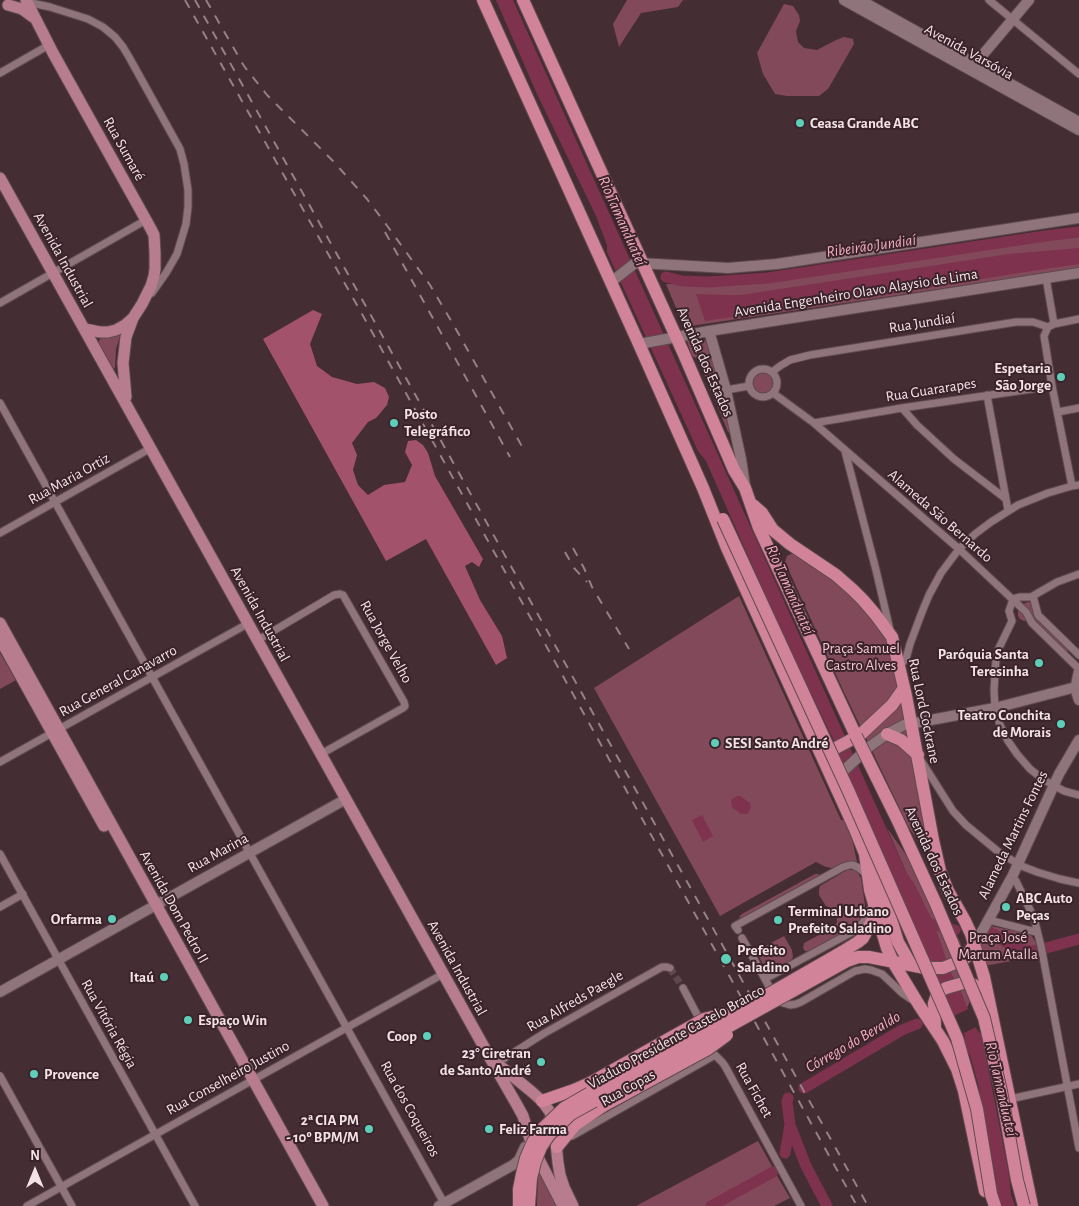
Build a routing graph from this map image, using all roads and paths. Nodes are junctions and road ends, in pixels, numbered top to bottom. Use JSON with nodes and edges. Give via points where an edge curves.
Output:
{"nodes":[{"id":1,"x":483,"y":0,"type":"edge"},
{"id":2,"x":524,"y":0,"type":"edge"},
{"id":3,"x":844,"y":0,"type":"edge"},
{"id":4,"x":860,"y":0,"type":"edge"},
{"id":5,"x":989,"y":0,"type":"edge"},
{"id":6,"x":1029,"y":0,"type":"edge"},
{"id":7,"x":15,"y":3,"type":"edge"},
{"id":8,"x":36,"y":20,"type":"junction"},
{"id":9,"x":1012,"y":20,"type":"junction"},
{"id":10,"x":49,"y":45,"type":"junction"},
{"id":11,"x":974,"y":67,"type":"junction"},
{"id":12,"x":0,"y":73,"type":"edge"},
{"id":13,"x":1079,"y":74,"type":"edge"},
{"id":14,"x":1079,"y":122,"type":"edge"},
{"id":15,"x":1079,"y":130,"type":"edge"},
{"id":16,"x":0,"y":178,"type":"edge"},
{"id":17,"x":1079,"y":218,"type":"edge"},
{"id":18,"x":146,"y":220,"type":"junction"},
{"id":19,"x":172,"y":263,"type":"junction"},
{"id":20,"x":639,"y":264,"type":"junction"},
{"id":21,"x":155,"y":269,"type":"junction"},
{"id":22,"x":54,"y":273,"type":"junction"},
{"id":23,"x":1079,"y":273,"type":"edge"},
{"id":24,"x":1046,"y":278,"type":"junction"},
{"id":25,"x":614,"y":279,"type":"junction"},
{"id":26,"x":0,"y":304,"type":"edge"},
{"id":27,"x":142,"y":304,"type":"junction"},
{"id":28,"x":133,"y":318,"type":"junction"},
{"id":29,"x":1079,"y":319,"type":"edge"},
{"id":30,"x":1051,"y":325,"type":"junction"},
{"id":31,"x":85,"y":329,"type":"junction"},
{"id":32,"x":709,"y":331,"type":"junction"},
{"id":33,"x":672,"y":338,"type":"junction"},
{"id":34,"x":643,"y":343,"type":"junction"},
{"id":35,"x":772,"y":372,"type":"junction"},
{"id":36,"x":749,"y":386,"type":"junction"},
{"id":37,"x":1052,"y":386,"type":"junction"},
{"id":38,"x":726,"y":390,"type":"junction"},
{"id":39,"x":773,"y":393,"type":"junction"},
{"id":40,"x":986,"y":395,"type":"junction"},
{"id":41,"x":0,"y":403,"type":"edge"},
{"id":42,"x":126,"y":404,"type":"junction"},
{"id":43,"x":902,"y":408,"type":"junction"},
{"id":44,"x":1079,"y":408,"type":"edge"},
{"id":45,"x":1058,"y":412,"type":"junction"},
{"id":46,"x":814,"y":423,"type":"junction"},
{"id":47,"x":151,"y":448,"type":"junction"},
{"id":48,"x":844,"y":450,"type":"junction"},
{"id":49,"x":1076,"y":485,"type":"edge"},
{"id":50,"x":703,"y":488,"type":"junction"},
{"id":51,"x":745,"y":488,"type":"junction"},
{"id":52,"x":1006,"y":499,"type":"junction"},
{"id":53,"x":55,"y":503,"type":"junction"},
{"id":54,"x":751,"y":504,"type":"junction"},
{"id":55,"x":1008,"y":510,"type":"junction"},
{"id":56,"x":0,"y":533,"type":"edge"},
{"id":57,"x":959,"y":549,"type":"junction"},
{"id":58,"x":1079,"y":574,"type":"edge"},
{"id":59,"x":1033,"y":596,"type":"junction"},
{"id":60,"x":1013,"y":600,"type":"junction"},
{"id":61,"x":0,"y":623,"type":"edge"},
{"id":62,"x":248,"y":624,"type":"junction"},
{"id":63,"x":892,"y":637,"type":"junction"},
{"id":64,"x":0,"y":639,"type":"edge"},
{"id":65,"x":258,"y":640,"type":"junction"},
{"id":66,"x":1079,"y":655,"type":"edge"},
{"id":67,"x":898,"y":664,"type":"junction"},
{"id":68,"x":1079,"y":670,"type":"edge"},
{"id":69,"x":152,"y":677,"type":"junction"},
{"id":70,"x":1076,"y":687,"type":"junction"},
{"id":71,"x":904,"y":688,"type":"junction"},
{"id":72,"x":1079,"y":700,"type":"edge"},
{"id":73,"x":995,"y":708,"type":"junction"},
{"id":74,"x":911,"y":723,"type":"junction"},
{"id":75,"x":56,"y":731,"type":"junction"},
{"id":76,"x":887,"y":734,"type":"junction"},
{"id":77,"x":1079,"y":740,"type":"edge"},
{"id":78,"x":826,"y":751,"type":"junction"},
{"id":79,"x":321,"y":754,"type":"junction"},
{"id":80,"x":918,"y":755,"type":"junction"},
{"id":81,"x":0,"y":762,"type":"edge"},
{"id":82,"x":833,"y":780,"type":"junction"},
{"id":83,"x":1054,"y":786,"type":"junction"},
{"id":84,"x":1079,"y":796,"type":"edge"},
{"id":85,"x":346,"y":799,"type":"junction"},
{"id":86,"x":250,"y":852,"type":"junction"},
{"id":87,"x":0,"y":854,"type":"edge"},
{"id":88,"x":865,"y":854,"type":"junction"},
{"id":89,"x":1018,"y":864,"type":"junction"},
{"id":90,"x":868,"y":876,"type":"junction"},
{"id":91,"x":1012,"y":876,"type":"junction"},
{"id":92,"x":1079,"y":883,"type":"edge"},
{"id":93,"x":948,"y":891,"type":"joint"},
{"id":94,"x":23,"y":894,"type":"junction"},
{"id":95,"x":152,"y":906,"type":"junction"},
{"id":96,"x":0,"y":907,"type":"edge"},
{"id":97,"x":875,"y":909,"type":"junction"},
{"id":98,"x":989,"y":920,"type":"junction"},
{"id":99,"x":965,"y":921,"type":"junction"},
{"id":100,"x":738,"y":930,"type":"dead end"},
{"id":101,"x":1036,"y":932,"type":"junction"},
{"id":102,"x":742,"y":938,"type":"dead end"},
{"id":103,"x":974,"y":944,"type":"junction"},
{"id":104,"x":845,"y":956,"type":"junction"},
{"id":105,"x":58,"y":959,"type":"junction"},
{"id":106,"x":963,"y":959,"type":"junction"},
{"id":107,"x":893,"y":962,"type":"junction"},
{"id":108,"x":911,"y":965,"type":"junction"},
{"id":109,"x":670,"y":968,"type":"dead end"},
{"id":110,"x":443,"y":974,"type":"junction"},
{"id":111,"x":765,"y":979,"type":"junction"},
{"id":112,"x":683,"y":988,"type":"tunnel mouth"},
{"id":113,"x":0,"y":992,"type":"edge"},
{"id":114,"x":989,"y":1001,"type":"junction"},
{"id":115,"x":919,"y":1005,"type":"junction"},
{"id":116,"x":744,"y":1014,"type":"junction"},
{"id":117,"x":347,"y":1027,"type":"junction"},
{"id":118,"x":935,"y":1029,"type":"junction"},
{"id":119,"x":715,"y":1055,"type":"junction"},
{"id":120,"x":494,"y":1065,"type":"junction"},
{"id":121,"x":0,"y":1076,"type":"edge"},
{"id":122,"x":250,"y":1082,"type":"junction"},
{"id":123,"x":1079,"y":1084,"type":"edge"},
{"id":124,"x":1067,"y":1087,"type":"junction"},
{"id":125,"x":1010,"y":1099,"type":"junction"},
{"id":126,"x":542,"y":1101,"type":"junction"},
{"id":127,"x":523,"y":1116,"type":"junction"},
{"id":128,"x":528,"y":1134,"type":"junction"},
{"id":129,"x":155,"y":1135,"type":"junction"},
{"id":130,"x":557,"y":1147,"type":"junction"},
{"id":131,"x":1079,"y":1148,"type":"edge"},
{"id":132,"x":536,"y":1153,"type":"junction"},
{"id":133,"x":62,"y":1187,"type":"junction"},
{"id":134,"x":443,"y":1205,"type":"edge"},
{"id":135,"x":27,"y":1206,"type":"edge"},
{"id":136,"x":72,"y":1206,"type":"edge"},
{"id":137,"x":195,"y":1206,"type":"edge"},
{"id":138,"x":314,"y":1206,"type":"edge"},
{"id":139,"x":323,"y":1206,"type":"edge"},
{"id":140,"x":519,"y":1206,"type":"edge"},
{"id":141,"x":529,"y":1206,"type":"edge"},
{"id":142,"x":563,"y":1206,"type":"edge"},
{"id":143,"x":573,"y":1206,"type":"edge"},
{"id":144,"x":801,"y":1206,"type":"edge"},
{"id":145,"x":989,"y":1206,"type":"edge"},
{"id":146,"x":995,"y":1206,"type":"edge"},
{"id":147,"x":1024,"y":1206,"type":"edge"},
{"id":148,"x":1032,"y":1206,"type":"edge"}],
"edges":[{"from":1,"to":25,"type":"highway"},
{"from":2,"to":20,"type":"highway","name":"Avenida dos Estados"},
{"from":3,"to":11,"type":"main road","name":"Avenida Varsóvia"},
{"from":4,"to":11,"type":"main road","name":"Avenida Varsóvia"},
{"from":5,"to":9,"type":"street"},
{"from":6,"to":9,"type":"main road"},
{"from":7,"to":8,"type":"main road","name":"Rua Sumaré"},
{"from":7,"to":8,"type":"main road"},
{"from":7,"to":19,"type":"street","via":[[50,6],[88,19],[103,27],[123,47],[180,149],[184,164],[188,190],[186,224]]},
{"from":8,"to":10,"type":"main road","name":"Rua Sumaré"},
{"from":9,"to":11,"type":"main road"},
{"from":9,"to":13,"type":"street"},
{"from":10,"to":12,"type":"street"},
{"from":10,"to":18,"type":"main road","name":"Rua Sumaré"},
{"from":11,"to":14,"type":"main road","name":"Avenida Varsóvia"},
{"from":11,"to":15,"type":"main road","name":"Avenida Varsóvia"},
{"from":16,"to":22,"type":"main road","name":"Avenida Industrial"},
{"from":17,"to":20,"type":"main road","via":[[768,264],[728,268]]},
{"from":18,"to":21,"type":"main road","name":"Rua Sumaré","via":[[153,232]]},
{"from":18,"to":22,"type":"street"},
{"from":19,"to":21,"type":"street","via":[[163,269]]},
{"from":19,"to":27,"type":"street"},
{"from":20,"to":25,"type":"main road"},
{"from":20,"to":33,"type":"highway","name":"Avenida dos Estados"},
{"from":21,"to":27,"type":"main road","name":"Rua Sumaré"},
{"from":22,"to":26,"type":"street"},
{"from":22,"to":31,"type":"main road","name":"Avenida Industrial"},
{"from":23,"to":24,"type":"main road","name":"Avenida Engenheiro Olavo Alaysio de Lima"},
{"from":24,"to":30,"type":"street"},
{"from":24,"to":32,"type":"main road","name":"Avenida Engenheiro Olavo Alaysio de Lima"},
{"from":25,"to":34,"type":"highway"},
{"from":27,"to":28,"type":"main road","name":"Rua Sumaré"},
{"from":28,"to":31,"type":"main road","name":"Rua Sumaré","via":[[108,332]]},
{"from":28,"to":42,"type":"main road","name":"Rua Sumaré","via":[[123,352]]},
{"from":29,"to":30,"type":"street","name":"Rua Jundiaí"},
{"from":30,"to":35,"type":"street","name":"Rua Jundiaí","via":[[1016,322],[810,355],[790,360]]},
{"from":30,"to":37,"type":"street","via":[[1044,336]]},
{"from":31,"to":42,"type":"main road","name":"Avenida Industrial"},
{"from":32,"to":33,"type":"main road","name":"Avenida Engenheiro Olavo Alaysio de Lima"},
{"from":32,"to":38,"type":"main road"},
{"from":33,"to":34,"type":"main road","name":"Avenida Engenheiro Olavo Alaysio de Lima"},
{"from":33,"to":51,"type":"highway","name":"Avenida dos Estados"},
{"from":34,"to":50,"type":"highway"},
{"from":35,"to":36,"type":"street","via":[[761,369],[754,372]]},
{"from":35,"to":39,"type":"street","via":[[777,380]]},
{"from":36,"to":38,"type":"street"},
{"from":36,"to":39,"type":"street","via":[[757,396],[766,397]]},
{"from":37,"to":40,"type":"street","name":"Rua Guararapes"},
{"from":37,"to":45,"type":"street"},
{"from":38,"to":51,"type":"main road"},
{"from":39,"to":46,"type":"street","name":"Alameda São Bernardo"},
{"from":40,"to":43,"type":"street","name":"Rua Guararapes"},
{"from":40,"to":52,"type":"street"},
{"from":41,"to":53,"type":"street","name":"Rua dos Coqueiros"},
{"from":42,"to":47,"type":"main road","name":"Avenida Industrial"},
{"from":43,"to":46,"type":"street","name":"Rua Guararapes"},
{"from":43,"to":52,"type":"street","via":[[954,459]]},
{"from":44,"to":45,"type":"street"},
{"from":45,"to":49,"type":"street"},
{"from":46,"to":48,"type":"street","name":"Alameda São Bernardo"},
{"from":47,"to":53,"type":"street","name":"Rua Maria Ortiz"},
{"from":47,"to":62,"type":"main road","name":"Avenida Industrial"},
{"from":48,"to":57,"type":"street","name":"Alameda São Bernardo"},
{"from":48,"to":63,"type":"street","name":"Rua Lord Cockrane"},
{"from":49,"to":55,"type":"street"},
{"from":50,"to":78,"type":"highway","via":[[727,548]]},
{"from":50,"to":146,"type":"highway","bridge":true,"via":[[723,519],[849,792],[957,1038],[977,1109]]},
{"from":51,"to":54,"type":"highway","name":"Avenida dos Estados"},
{"from":52,"to":55,"type":"street"},
{"from":53,"to":56,"type":"street","name":"Rua Maria Ortiz"},
{"from":53,"to":69,"type":"street","name":"Rua dos Coqueiros"},
{"from":54,"to":63,"type":"highway","via":[[790,544],[858,594]]},
{"from":54,"to":147,"type":"highway","name":"Avenida dos Estados","bridge":true,"via":[[759,528],[936,904],[984,1018]]},
{"from":55,"to":57,"type":"street"},
{"from":57,"to":60,"type":"street","name":"Alameda São Bernardo"},
{"from":57,"to":67,"type":"street","via":[[929,595],[906,659]]},
{"from":58,"to":59,"type":"street"},
{"from":59,"to":60,"type":"street","via":[[1020,596]]},
{"from":59,"to":66,"type":"street","via":[[1038,615]]},
{"from":60,"to":68,"type":"street","name":"Alameda São Bernardo"},
{"from":60,"to":73,"type":"street","via":[[1010,608],[1012,620],[996,659]]},
{"from":61,"to":75,"type":"main road","name":"Avenida Dom Pedro II"},
{"from":62,"to":65,"type":"main road","name":"Avenida Industrial"},
{"from":62,"to":69,"type":"street","name":"Rua General Canavarro"},
{"from":63,"to":67,"type":"highway","name":"Rua Lord Cockrane"},
{"from":64,"to":75,"type":"main road","name":"Avenida Dom Pedro II"},
{"from":65,"to":79,"type":"main road","name":"Avenida Industrial"},
{"from":65,"to":79,"type":"street","name":"Rua Jorge Velho","via":[[340,594],[345,597],[404,702],[403,708]]},
{"from":67,"to":71,"type":"highway","name":"Rua Lord Cockrane"},
{"from":68,"to":70,"type":"main road"},
{"from":69,"to":75,"type":"street","name":"Rua General Canavarro"},
{"from":69,"to":86,"type":"street","name":"Rua dos Coqueiros"},
{"from":70,"to":72,"type":"main road"},
{"from":70,"to":73,"type":"main road"},
{"from":71,"to":74,"type":"highway","name":"Rua Lord Cockrane"},
{"from":71,"to":78,"type":"highway","via":[[892,705],[860,734]]},
{"from":73,"to":74,"type":"main road"},
{"from":73,"to":83,"type":"street","via":[[1004,734],[1016,754],[1035,774]]},
{"from":74,"to":76,"type":"main road"},
{"from":74,"to":80,"type":"highway","name":"Rua Lord Cockrane"},
{"from":75,"to":81,"type":"street","name":"Rua General Canavarro"},
{"from":75,"to":95,"type":"main road","name":"Avenida Dom Pedro II"},
{"from":76,"to":80,"type":"highway"},
{"from":76,"to":82,"type":"main road"},
{"from":77,"to":83,"type":"main road","name":"Alameda Martins Fontes"},
{"from":78,"to":82,"type":"highway"},
{"from":79,"to":85,"type":"main road","name":"Avenida Industrial"},
{"from":80,"to":89,"type":"street","via":[[959,818],[1001,854]]},
{"from":80,"to":93,"type":"highway","name":"Rua Lord Cockrane","via":[[931,831]]},
{"from":82,"to":88,"type":"highway"},
{"from":83,"to":84,"type":"street"},
{"from":83,"to":89,"type":"main road","name":"Alameda Martins Fontes"},
{"from":85,"to":86,"type":"main road","name":"Rua Marina"},
{"from":85,"to":110,"type":"main road","name":"Avenida Industrial"},
{"from":86,"to":95,"type":"main road","name":"Rua Marina"},
{"from":86,"to":117,"type":"street","name":"Rua dos Coqueiros"},
{"from":87,"to":94,"type":"street","name":"Rua Vitória Régia"},
{"from":88,"to":90,"type":"highway"},
{"from":88,"to":108,"type":"highway","via":[[898,942]]},
{"from":89,"to":91,"type":"main road","name":"Alameda Martins Fontes"},
{"from":89,"to":92,"type":"street","via":[[1048,876]]},
{"from":90,"to":97,"type":"highway"},
{"from":90,"to":100,"type":"street","via":[[856,866],[842,867],[735,926]]},
{"from":91,"to":98,"type":"main road","name":"Alameda Martins Fontes"},
{"from":91,"to":101,"type":"street","via":[[1034,918]]},
{"from":93,"to":99,"type":"highway","name":"Avenida dos Estados"},
{"from":94,"to":96,"type":"street"},
{"from":94,"to":105,"type":"street","name":"Rua Vitória Régia"},
{"from":95,"to":105,"type":"main road","name":"Rua Marina"},
{"from":95,"to":122,"type":"main road","name":"Avenida Dom Pedro II"},
{"from":97,"to":104,"type":"highway","via":[[863,938]]},
{"from":97,"to":107,"type":"highway"},
{"from":97,"to":111,"type":"street","via":[[856,930]]},
{"from":98,"to":101,"type":"street"},
{"from":98,"to":103,"type":"main road","name":"Alameda Martins Fontes"},
{"from":99,"to":103,"type":"highway","name":"Avenida dos Estados"},
{"from":99,"to":106,"type":"highway","via":[[967,933]]},
{"from":101,"to":124,"type":"street"},
{"from":102,"to":111,"type":"street"},
{"from":103,"to":106,"type":"highway"},
{"from":103,"to":114,"type":"highway","name":"Avenida dos Estados"},
{"from":104,"to":107,"type":"highway","name":"Viaduto Presidente Castelo Branco"},
{"from":104,"to":116,"type":"highway","name":"Viaduto Presidente Castelo Branco","bridge":true},
{"from":105,"to":113,"type":"main road","name":"Rua Marina"},
{"from":105,"to":129,"type":"street","name":"Rua Vitória Régia"},
{"from":106,"to":108,"type":"highway","name":"Viaduto Presidente Castelo Branco","via":[[943,968]]},
{"from":107,"to":108,"type":"highway","name":"Viaduto Presidente Castelo Branco"},
{"from":107,"to":115,"type":"highway"},
{"from":109,"to":120,"type":"street","name":"Rua Alfreds Paegle","via":[[662,967]]},
{"from":110,"to":117,"type":"street","name":"Rua Conselheiro Justino"},
{"from":110,"to":120,"type":"main road","name":"Avenida Industrial"},
{"from":111,"to":115,"type":"street","via":[[776,999],[790,1005],[855,971],[871,970],[882,974]]},
{"from":112,"to":119,"type":"street","name":"Rua Fichet","via":[[715,1046]]},
{"from":114,"to":118,"type":"highway","via":[[968,983],[941,990],[934,1003]]},
{"from":114,"to":125,"type":"highway","name":"Avenida dos Estados"},
{"from":115,"to":118,"type":"highway"},
{"from":116,"to":126,"type":"highway","bridge":true,"via":[[704,1019],[590,1083]]},
{"from":116,"to":130,"type":"highway","bridge":true,"via":[[724,1038],[708,1049],[585,1117]]},
{"from":116,"to":140,"type":"highway","name":"Viaduto Presidente Castelo Branco","bridge":true,"via":[[564,1108],[533,1142],[526,1158]]},
{"from":116,"to":141,"type":"highway","name":"Viaduto Presidente Castelo Branco","bridge":true,"via":[[571,1114],[541,1147],[531,1178]]},
{"from":117,"to":122,"type":"street","name":"Rua Conselheiro Justino"},
{"from":117,"to":134,"type":"street","name":"Rua dos Coqueiros"},
{"from":118,"to":145,"type":"highway","via":[[961,1080]]},
{"from":119,"to":130,"type":"street","name":"Rua Copas","via":[[577,1132]]},
{"from":119,"to":144,"type":"street","name":"Rua Fichet","via":[[725,1066]]},
{"from":120,"to":126,"type":"main road","name":"Avenida Industrial","via":[[504,1069]]},
{"from":120,"to":127,"type":"main road","name":"Avenida Industrial"},
{"from":121,"to":133,"type":"street"},
{"from":122,"to":129,"type":"street","name":"Rua Conselheiro Justino"},
{"from":122,"to":138,"type":"main road","name":"Avenida Dom Pedro II"},
{"from":122,"to":139,"type":"main road","name":"Avenida Dom Pedro II"},
{"from":123,"to":124,"type":"street"},
{"from":124,"to":125,"type":"street"},
{"from":124,"to":131,"type":"street"},
{"from":125,"to":148,"type":"highway","name":"Avenida dos Estados"},
{"from":126,"to":127,"type":"main road","via":[[531,1103]]},
{"from":126,"to":130,"type":"main road","name":"Avenida Industrial","via":[[553,1117]]},
{"from":127,"to":128,"type":"main road","name":"Avenida Industrial"},
{"from":128,"to":132,"type":"main road","name":"Avenida Industrial"},
{"from":128,"to":134,"type":"main road","via":[[526,1146],[516,1162]]},
{"from":129,"to":133,"type":"street","name":"Rua Conselheiro Justino"},
{"from":129,"to":137,"type":"street","name":"Rua Vitória Régia"},
{"from":130,"to":132,"type":"main road","via":[[546,1154]]},
{"from":130,"to":143,"type":"main road","name":"Avenida Industrial","via":[[560,1175]]},
{"from":132,"to":142,"type":"main road","name":"Avenida Industrial"},
{"from":133,"to":135,"type":"street","name":"Rua Conselheiro Justino"},
{"from":133,"to":136,"type":"street"}]}
